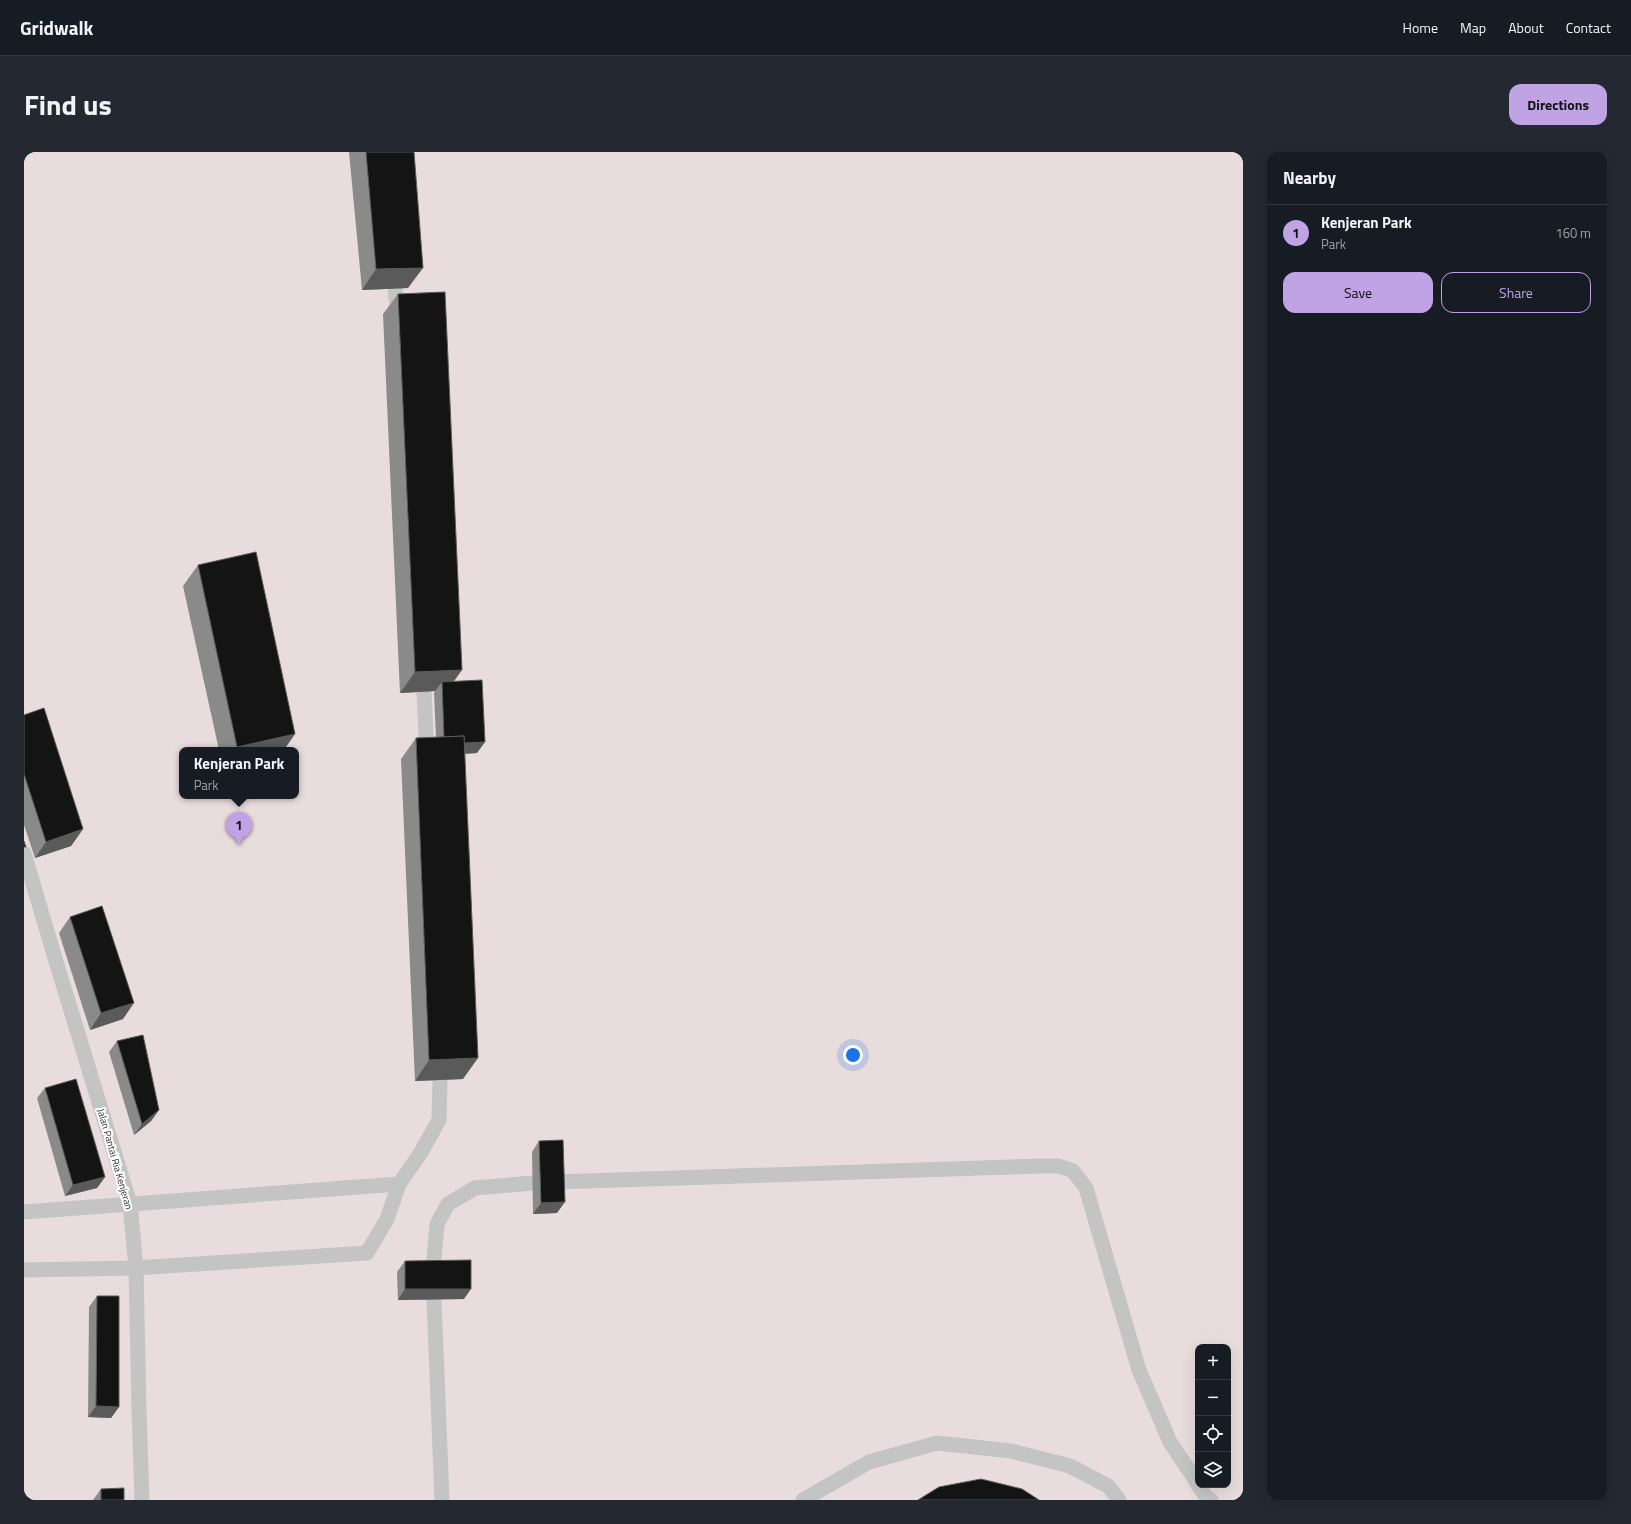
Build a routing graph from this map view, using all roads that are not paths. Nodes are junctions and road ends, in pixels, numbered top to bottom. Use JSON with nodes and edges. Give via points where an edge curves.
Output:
{"nodes":[{"id":1,"x":395,"y":289,"type":"edge"},
{"id":2,"x":398,"y":314,"type":"edge"},
{"id":3,"x":424,"y":692,"type":"edge"},
{"id":4,"x":427,"y":757,"type":"edge"},
{"id":5,"x":24,"y":852,"type":"edge"},
{"id":6,"x":440,"y":1080,"type":"edge"},
{"id":7,"x":532,"y":1182,"type":"dead end"},
{"id":8,"x":556,"y":1182,"type":"edge"},
{"id":9,"x":399,"y":1184,"type":"junction"},
{"id":10,"x":130,"y":1204,"type":"junction"},
{"id":11,"x":24,"y":1212,"type":"edge"},
{"id":12,"x":136,"y":1268,"type":"junction"},
{"id":13,"x":24,"y":1270,"type":"edge"},
{"id":14,"x":433,"y":1271,"type":"edge"},
{"id":15,"x":434,"y":1299,"type":"edge"},
{"id":16,"x":1195,"y":1480,"type":"edge"},
{"id":17,"x":1200,"y":1488,"type":"edge"},
{"id":18,"x":142,"y":1500,"type":"edge"},
{"id":19,"x":442,"y":1500,"type":"edge"},
{"id":20,"x":803,"y":1500,"type":"edge"},
{"id":21,"x":1119,"y":1500,"type":"edge"},
{"id":22,"x":1211,"y":1500,"type":"edge"}],
"edges":[{"from":1,"to":2,"type":"lane"},
{"from":3,"to":4,"type":"lane"},
{"from":5,"to":10,"type":"lane","name":"Jalan Pantai Ria Kenjeran"},
{"from":6,"to":9,"type":"lane","via":[[439,1120]]},
{"from":7,"to":14,"type":"lane","via":[[475,1188],[448,1204],[437,1224]]},
{"from":8,"to":16,"type":"lane","via":[[1040,1166],[1059,1166],[1073,1171],[1086,1188],[1140,1370],[1170,1442]]},
{"from":9,"to":10,"type":"lane"},
{"from":9,"to":12,"type":"lane","via":[[387,1219],[366,1253]]},
{"from":10,"to":11,"type":"lane"},
{"from":10,"to":12,"type":"lane","name":"Jalan Pantai Ria Kenjeran"},
{"from":12,"to":13,"type":"lane"},
{"from":12,"to":18,"type":"lane","name":"Jalan Pantai Ria Kenjeran"},
{"from":15,"to":19,"type":"lane"},
{"from":17,"to":22,"type":"lane"},
{"from":20,"to":21,"type":"lane","via":[[869,1462],[937,1443],[1011,1451],[1070,1466],[1108,1486]]}]}
